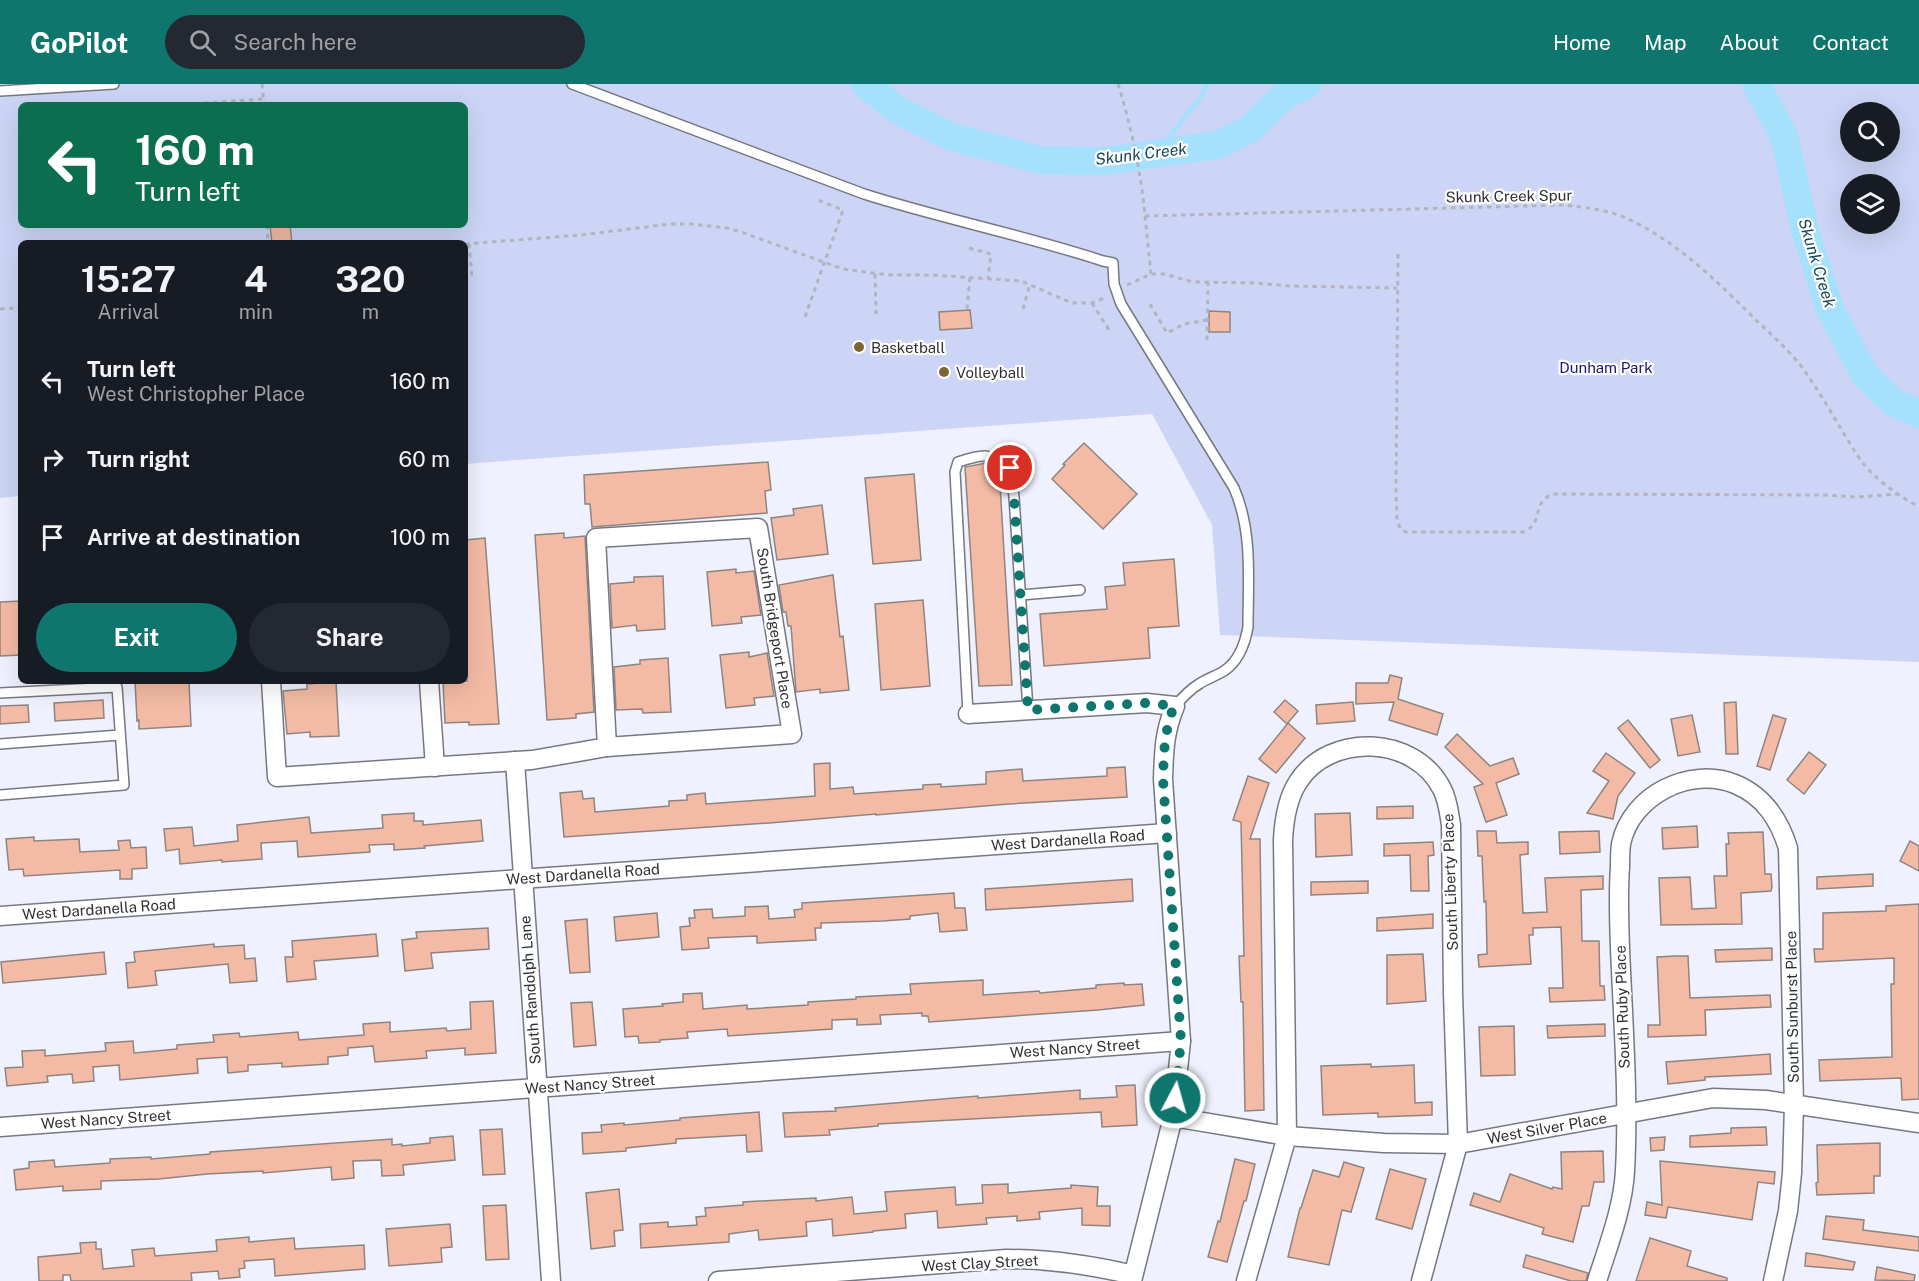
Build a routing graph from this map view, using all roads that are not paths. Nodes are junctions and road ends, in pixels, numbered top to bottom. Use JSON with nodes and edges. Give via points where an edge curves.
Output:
{"nodes":[{"id":1,"x":114,"y":84,"type":"edge"},
{"id":2,"x":572,"y":84,"type":"edge"},
{"id":3,"x":0,"y":91,"type":"edge"},
{"id":4,"x":1080,"y":590,"type":"dead end"},
{"id":5,"x":1021,"y":595,"type":"junction"},
{"id":6,"x":271,"y":684,"type":"edge"},
{"id":7,"x":429,"y":684,"type":"edge"},
{"id":8,"x":0,"y":693,"type":"edge"},
{"id":9,"x":1174,"y":706,"type":"junction"},
{"id":10,"x":1028,"y":710,"type":"junction"},
{"id":11,"x":968,"y":714,"type":"joint"},
{"id":12,"x":120,"y":735,"type":"junction"},
{"id":13,"x":0,"y":744,"type":"edge"},
{"id":14,"x":608,"y":747,"type":"junction"},
{"id":15,"x":515,"y":761,"type":"junction"},
{"id":16,"x":435,"y":767,"type":"junction"},
{"id":17,"x":1705,"y":778,"type":"joint"},
{"id":18,"x":0,"y":795,"type":"edge"},
{"id":19,"x":1167,"y":833,"type":"junction"},
{"id":20,"x":522,"y":879,"type":"junction"},
{"id":21,"x":0,"y":916,"type":"edge"},
{"id":22,"x":1181,"y":1041,"type":"junction"},
{"id":23,"x":537,"y":1088,"type":"junction"},
{"id":24,"x":1794,"y":1105,"type":"junction"},
{"id":25,"x":1625,"y":1114,"type":"junction"},
{"id":26,"x":1173,"y":1117,"type":"junction"},
{"id":27,"x":1919,"y":1123,"type":"edge"},
{"id":28,"x":0,"y":1127,"type":"edge"},
{"id":29,"x":1287,"y":1136,"type":"junction"},
{"id":30,"x":1458,"y":1144,"type":"junction"},
{"id":31,"x":1133,"y":1278,"type":"edge"},
{"id":32,"x":551,"y":1281,"type":"edge"},
{"id":33,"x":718,"y":1281,"type":"edge"},
{"id":34,"x":1246,"y":1281,"type":"edge"},
{"id":35,"x":1421,"y":1281,"type":"edge"},
{"id":36,"x":1597,"y":1281,"type":"edge"},
{"id":37,"x":1773,"y":1281,"type":"edge"}],
"edges":[{"from":1,"to":3,"type":"lane"},
{"from":2,"to":9,"type":"lane","via":[[906,208],[1113,263],[1114,284],[1121,304],[1234,488],[1247,532],[1245,642],[1235,661],[1199,683]]},
{"from":4,"to":5,"type":"lane"},
{"from":5,"to":10,"type":"lane"},
{"from":5,"to":11,"type":"lane","via":[[1010,468],[996,457],[958,462],[955,472]]},
{"from":6,"to":16,"type":"street","name":"South Bridgeport Place","via":[[277,777]]},
{"from":7,"to":16,"type":"street"},
{"from":8,"to":12,"type":"lane","via":[[117,687]]},
{"from":9,"to":10,"type":"street","via":[[1147,703]]},
{"from":9,"to":19,"type":"street","via":[[1164,745]]},
{"from":10,"to":11,"type":"street"},
{"from":12,"to":13,"type":"lane"},
{"from":12,"to":18,"type":"lane","via":[[124,785]]},
{"from":14,"to":14,"type":"street","name":"South Bridgeport Place","via":[[792,734],[758,528],[596,538]]},
{"from":14,"to":15,"type":"street","name":"South Bridgeport Place"},
{"from":15,"to":16,"type":"street","name":"South Bridgeport Place"},
{"from":15,"to":20,"type":"street"},
{"from":17,"to":24,"type":"street","name":"South Sunburst Place","via":[[1728,781],[1752,792],[1774,814],[1788,848]]},
{"from":17,"to":25,"type":"street","name":"South Ruby Place","via":[[1681,781],[1653,795],[1632,819],[1621,845],[1618,894]]},
{"from":19,"to":20,"type":"street","name":"West Dardanella Road"},
{"from":19,"to":22,"type":"street"},
{"from":20,"to":21,"type":"street","name":"West Dardanella Road"},
{"from":20,"to":23,"type":"street","name":"South Randolph Lane"},
{"from":22,"to":23,"type":"street","name":"West Nancy Street"},
{"from":22,"to":26,"type":"street"},
{"from":23,"to":28,"type":"street","name":"West Nancy Street"},
{"from":23,"to":32,"type":"street","name":"South Randolph Lane"},
{"from":24,"to":25,"type":"street","name":"West Silver Place","via":[[1713,1098]]},
{"from":24,"to":27,"type":"street","name":"West Silver Place"},
{"from":24,"to":37,"type":"street","name":"South Sunburst Place","via":[[1788,1211]]},
{"from":25,"to":30,"type":"street","name":"West Silver Place"},
{"from":25,"to":36,"type":"street","name":"South Ruby Place","via":[[1625,1173]]},
{"from":26,"to":29,"type":"street","name":"West Silver Place"},
{"from":26,"to":31,"type":"street"},
{"from":29,"to":30,"type":"street","name":"West Silver Place"},
{"from":29,"to":30,"type":"street","name":"South Liberty Place","via":[[1282,840],[1287,804],[1299,779],[1318,762],[1342,751],[1370,746],[1389,748],[1420,764],[1442,789],[1449,810]]},
{"from":29,"to":34,"type":"street","name":"South Liberty Place"},
{"from":30,"to":35,"type":"street","name":"South Liberty Place"},
{"from":31,"to":33,"type":"street","name":"West Clay Street","via":[[1068,1262],[1006,1258]]}]}
